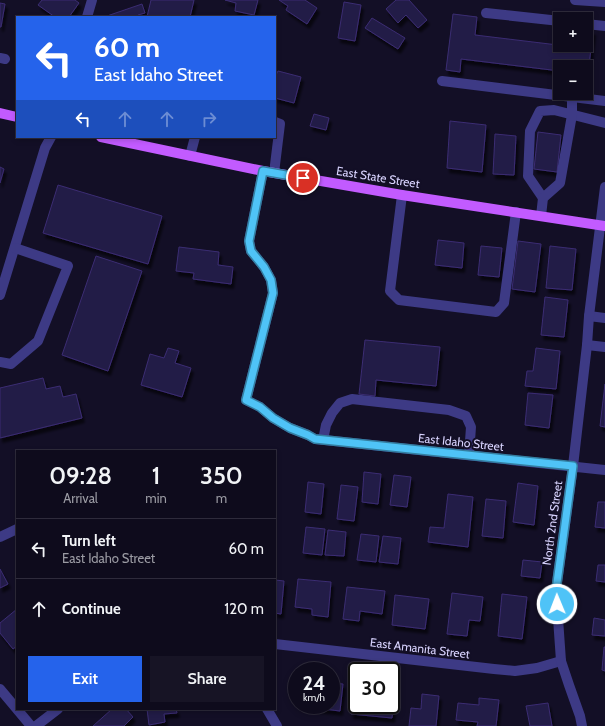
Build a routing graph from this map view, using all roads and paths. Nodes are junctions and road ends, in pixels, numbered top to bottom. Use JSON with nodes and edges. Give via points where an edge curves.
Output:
{"nodes":[{"id":1,"x":92,"y":0,"type":"edge"},
{"id":2,"x":575,"y":0,"type":"edge"},
{"id":3,"x":605,"y":2,"type":"edge"},
{"id":4,"x":486,"y":13,"type":"dead end"},
{"id":5,"x":87,"y":16,"type":"edge"},
{"id":6,"x":553,"y":20,"type":"edge"},
{"id":7,"x":593,"y":25,"type":"edge"},
{"id":8,"x":605,"y":26,"type":"edge"},
{"id":9,"x":442,"y":81,"type":"dead end"},
{"id":10,"x":553,"y":95,"type":"edge"},
{"id":11,"x":572,"y":100,"type":"edge"},
{"id":12,"x":593,"y":100,"type":"edge"},
{"id":13,"x":605,"y":101,"type":"edge"},
{"id":14,"x":0,"y":113,"type":"edge"},
{"id":15,"x":572,"y":115,"type":"junction"},
{"id":16,"x":16,"y":118,"type":"edge"},
{"id":17,"x":276,"y":122,"type":"edge"},
{"id":18,"x":605,"y":123,"type":"edge"},
{"id":19,"x":50,"y":138,"type":"edge"},
{"id":20,"x":111,"y":138,"type":"edge"},
{"id":21,"x":195,"y":138,"type":"edge"},
{"id":22,"x":142,"y":141,"type":"edge"},
{"id":23,"x":190,"y":156,"type":"junction"},
{"id":24,"x":263,"y":171,"type":"junction"},
{"id":25,"x":274,"y":173,"type":"junction"},
{"id":26,"x":605,"y":187,"type":"edge"},
{"id":27,"x":402,"y":195,"type":"junction"},
{"id":28,"x":544,"y":198,"type":"junction"},
{"id":29,"x":516,"y":212,"type":"junction"},
{"id":30,"x":541,"y":216,"type":"junction"},
{"id":31,"x":603,"y":226,"type":"edge"},
{"id":32,"x":15,"y":248,"type":"junction"},
{"id":33,"x":0,"y":295,"type":"edge"},
{"id":34,"x":589,"y":316,"type":"junction"},
{"id":35,"x":605,"y":318,"type":"edge"},
{"id":36,"x":587,"y":345,"type":"junction"},
{"id":37,"x":605,"y":347,"type":"edge"},
{"id":38,"x":0,"y":362,"type":"edge"},
{"id":39,"x":319,"y":440,"type":"junction"},
{"id":40,"x":469,"y":455,"type":"junction"},
{"id":41,"x":573,"y":466,"type":"junction"},
{"id":42,"x":605,"y":470,"type":"edge"},
{"id":43,"x":16,"y":529,"type":"edge"},
{"id":44,"x":0,"y":537,"type":"edge"},
{"id":45,"x":276,"y":644,"type":"edge"},
{"id":46,"x":561,"y":661,"type":"junction"},
{"id":47,"x":0,"y":689,"type":"edge"},
{"id":48,"x":16,"y":708,"type":"edge"},
{"id":49,"x":18,"y":710,"type":"edge"},
{"id":50,"x":57,"y":710,"type":"edge"},
{"id":51,"x":268,"y":710,"type":"edge"},
{"id":52,"x":31,"y":726,"type":"edge"},
{"id":53,"x":36,"y":726,"type":"edge"},
{"id":54,"x":277,"y":726,"type":"edge"},
{"id":55,"x":582,"y":726,"type":"edge"}],
"edges":[{"from":1,"to":5,"type":"street"},
{"from":2,"to":3,"type":"street"},
{"from":4,"to":6,"type":"street"},
{"from":7,"to":8,"type":"street"},
{"from":9,"to":10,"type":"street"},
{"from":11,"to":15,"type":"street"},
{"from":12,"to":13,"type":"street"},
{"from":14,"to":16,"type":"main road"},
{"from":15,"to":18,"type":"street"},
{"from":15,"to":28,"type":"street","via":[[560,183]]},
{"from":15,"to":28,"type":"street","via":[[554,110],[540,111],[530,131],[528,176]]},
{"from":17,"to":25,"type":"street","via":[[280,124]]},
{"from":19,"to":32,"type":"street","via":[[45,148]]},
{"from":20,"to":22,"type":"main road","name":"East State Street"},
{"from":21,"to":23,"type":"street"},
{"from":22,"to":23,"type":"main road","name":"East State Street"},
{"from":23,"to":24,"type":"main road","name":"East State Street"},
{"from":24,"to":25,"type":"main road","name":"East State Street"},
{"from":24,"to":39,"type":"street","name":"East Idaho Street","via":[[249,241],[251,251],[271,280],[273,293],[246,400],[290,428]]},
{"from":25,"to":27,"type":"main road","name":"East State Street"},
{"from":26,"to":31,"type":"street","name":"North 2nd Street"},
{"from":27,"to":29,"type":"main road","name":"East State Street"},
{"from":27,"to":29,"type":"street","via":[[390,291],[399,300],[496,312],[504,303]]},
{"from":28,"to":30,"type":"street"},
{"from":29,"to":30,"type":"main road","name":"East State Street"},
{"from":30,"to":31,"type":"main road","name":"East State Street"},
{"from":31,"to":34,"type":"street","name":"North 2nd Street"},
{"from":32,"to":33,"type":"street"},
{"from":32,"to":38,"type":"street","via":[[68,266],[38,341],[11,364]]},
{"from":34,"to":35,"type":"street"},
{"from":34,"to":36,"type":"street","name":"North 2nd Street"},
{"from":36,"to":37,"type":"street"},
{"from":36,"to":41,"type":"street","name":"North 2nd Street"},
{"from":39,"to":40,"type":"street","name":"East Idaho Street"},
{"from":39,"to":40,"type":"street","via":[[332,413],[340,403],[352,399],[449,410],[466,416],[471,427]]},
{"from":40,"to":41,"type":"street","name":"East Idaho Street"},
{"from":41,"to":42,"type":"street","name":"East Idaho Street"},
{"from":41,"to":46,"type":"street","name":"North 2nd Street","via":[[556,590]]},
{"from":43,"to":44,"type":"street"},
{"from":45,"to":46,"type":"street","name":"East Amanita Street","via":[[515,671]]},
{"from":46,"to":55,"type":"street","name":"North 2nd Street"},
{"from":47,"to":48,"type":"street"},
{"from":49,"to":52,"type":"street"},
{"from":50,"to":53,"type":"street"},
{"from":51,"to":54,"type":"street"}]}
